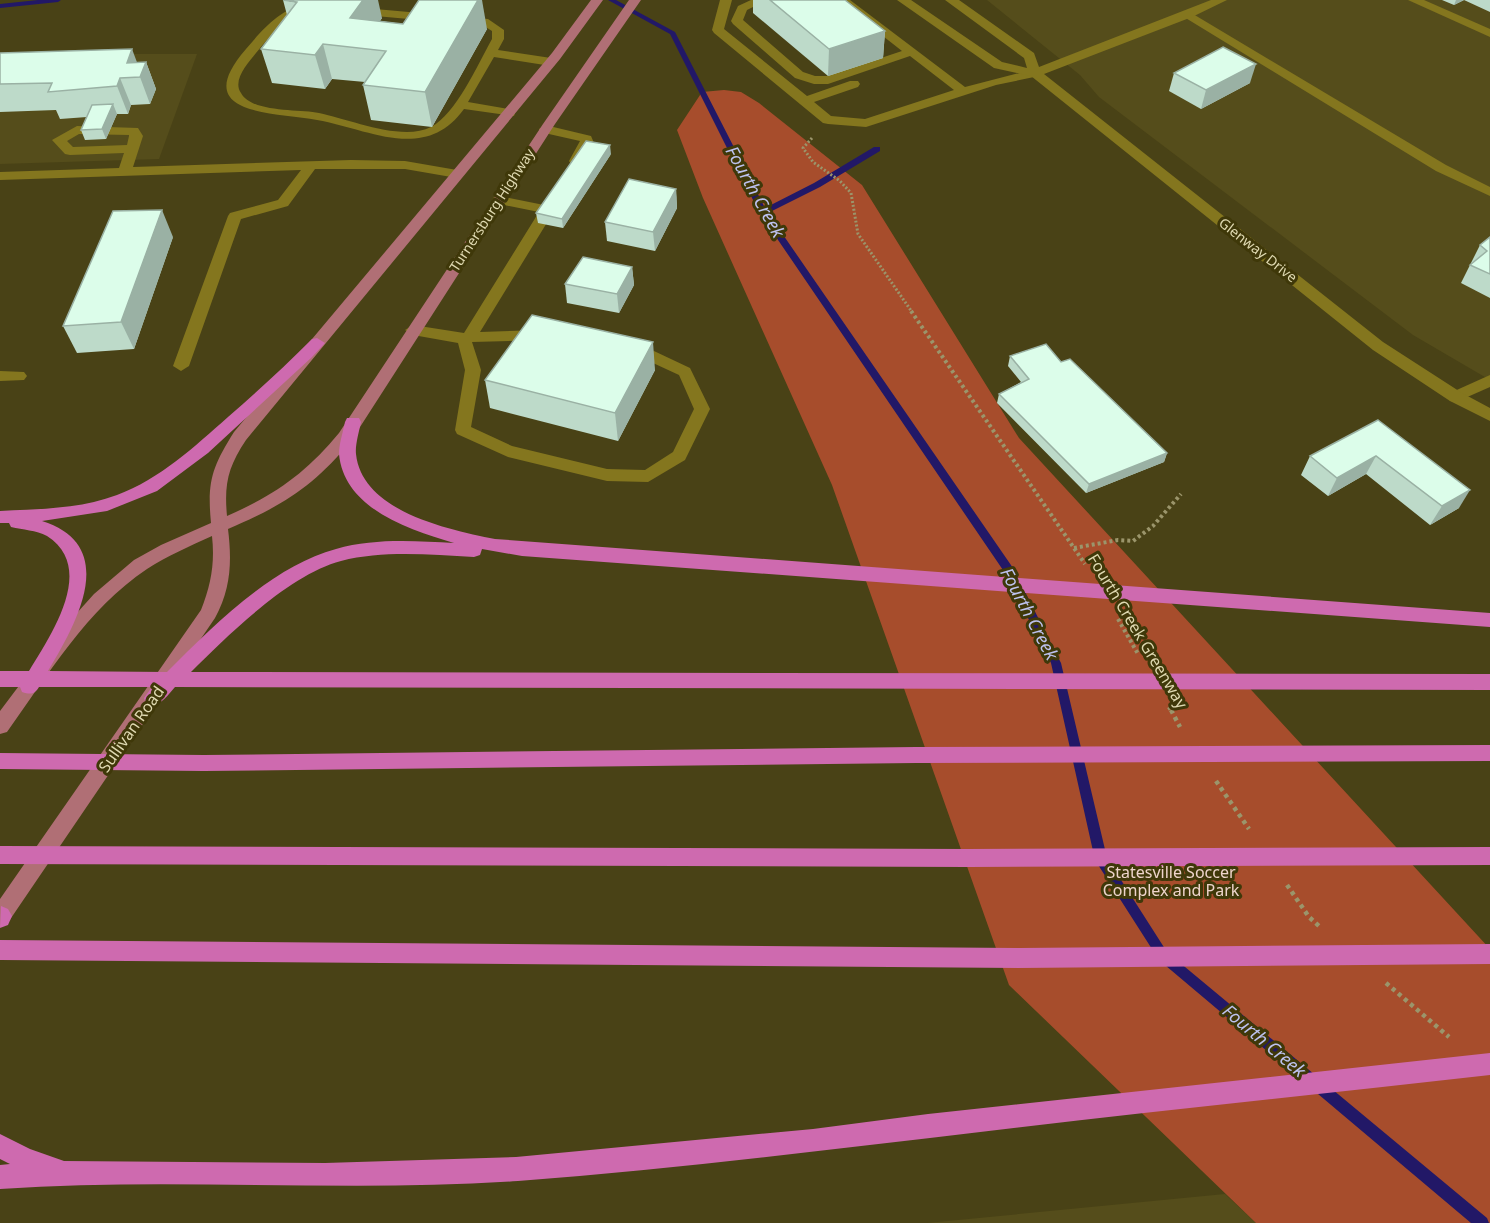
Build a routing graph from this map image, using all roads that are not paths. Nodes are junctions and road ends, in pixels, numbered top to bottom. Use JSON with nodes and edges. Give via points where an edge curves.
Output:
{"nodes":[{"id":1,"x":597,"y":0,"type":"edge"},
{"id":2,"x":635,"y":0,"type":"edge"},
{"id":3,"x":726,"y":0,"type":"edge"},
{"id":4,"x":761,"y":0,"type":"edge"},
{"id":5,"x":843,"y":0,"type":"edge"},
{"id":6,"x":903,"y":0,"type":"edge"},
{"id":7,"x":951,"y":0,"type":"edge"},
{"id":8,"x":1221,"y":0,"type":"edge"},
{"id":9,"x":1414,"y":0,"type":"edge"},
{"id":10,"x":1188,"y":15,"type":"junction"},
{"id":11,"x":1490,"y":33,"type":"edge"},
{"id":12,"x":490,"y":52,"type":"junction"},
{"id":13,"x":916,"y":56,"type":"junction"},
{"id":14,"x":553,"y":59,"type":"junction"},
{"id":15,"x":1035,"y":73,"type":"junction"},
{"id":16,"x":963,"y":92,"type":"junction"},
{"id":17,"x":805,"y":101,"type":"junction"},
{"id":18,"x":459,"y":104,"type":"junction"},
{"id":19,"x":509,"y":113,"type":"junction"},
{"id":20,"x":546,"y":129,"type":"junction"},
{"id":21,"x":132,"y":149,"type":"junction"},
{"id":22,"x":311,"y":165,"type":"junction"},
{"id":23,"x":125,"y":171,"type":"junction"},
{"id":24,"x":570,"y":171,"type":"edge"},
{"id":25,"x":457,"y":174,"type":"junction"},
{"id":26,"x":0,"y":176,"type":"edge"},
{"id":27,"x":559,"y":190,"type":"edge"},
{"id":28,"x":1490,"y":192,"type":"edge"},
{"id":29,"x":499,"y":200,"type":"junction"},
{"id":30,"x":548,"y":210,"type":"junction"},
{"id":31,"x":413,"y":330,"type":"junction"},
{"id":32,"x":553,"y":334,"type":"edge"},
{"id":33,"x":467,"y":338,"type":"junction"},
{"id":34,"x":316,"y":343,"type":"junction"},
{"id":35,"x":619,"y":344,"type":"edge"},
{"id":36,"x":181,"y":366,"type":"dead end"},
{"id":37,"x":19,"y":375,"type":"dead end"},
{"id":38,"x":0,"y":376,"type":"edge"},
{"id":39,"x":1490,"y":380,"type":"edge"},
{"id":40,"x":1456,"y":397,"type":"junction"},
{"id":41,"x":1490,"y":414,"type":"edge"},
{"id":42,"x":353,"y":422,"type":"junction"},
{"id":43,"x":0,"y":518,"type":"edge"},
{"id":44,"x":219,"y":527,"type":"junction"},
{"id":45,"x":554,"y":551,"type":"junction"},
{"id":46,"x":1490,"y":620,"type":"edge"},
{"id":47,"x":0,"y":679,"type":"edge"},
{"id":48,"x":1490,"y":682,"type":"edge"},
{"id":49,"x":29,"y":687,"type":"junction"},
{"id":50,"x":153,"y":698,"type":"junction"},
{"id":51,"x":0,"y":726,"type":"edge"},
{"id":52,"x":1490,"y":753,"type":"edge"},
{"id":53,"x":0,"y":761,"type":"edge"},
{"id":54,"x":0,"y":855,"type":"edge"},
{"id":55,"x":1490,"y":856,"type":"edge"},
{"id":56,"x":0,"y":917,"type":"edge"},
{"id":57,"x":0,"y":950,"type":"edge"},
{"id":58,"x":1490,"y":954,"type":"edge"},
{"id":59,"x":1490,"y":1064,"type":"edge"},
{"id":60,"x":0,"y":1146,"type":"edge"},
{"id":61,"x":71,"y":1172,"type":"junction"},
{"id":62,"x":0,"y":1177,"type":"edge"}],
"edges":[{"from":1,"to":14,"type":"main road"},
{"from":2,"to":20,"type":"main road","name":"Turnersburg Highway"},
{"from":3,"to":17,"type":"street","via":[[718,30]]},
{"from":4,"to":13,"type":"street","via":[[742,8],[737,21],[799,75],[828,80]]},
{"from":5,"to":13,"type":"street"},
{"from":6,"to":15,"type":"street","name":"Glenway Drive","via":[[998,64]]},
{"from":7,"to":15,"type":"street","name":"Glenway Drive","via":[[1030,56]]},
{"from":8,"to":10,"type":"street"},
{"from":9,"to":11,"type":"street"},
{"from":10,"to":15,"type":"street"},
{"from":10,"to":28,"type":"street","via":[[1432,163]]},
{"from":12,"to":14,"type":"street"},
{"from":12,"to":18,"type":"street"},
{"from":12,"to":18,"type":"street","via":[[498,39],[498,30],[488,23],[321,6],[292,10],[281,16],[241,62],[233,79],[234,93],[242,103],[335,120],[375,132],[429,133],[445,124]]},
{"from":13,"to":16,"type":"street"},
{"from":13,"to":17,"type":"street"},
{"from":14,"to":19,"type":"main road"},
{"from":15,"to":16,"type":"street"},
{"from":15,"to":40,"type":"street","name":"Glenway Drive","via":[[1378,346]]},
{"from":16,"to":17,"type":"street","via":[[866,123],[828,120]]},
{"from":18,"to":19,"type":"street"},
{"from":19,"to":25,"type":"main road"},
{"from":20,"to":24,"type":"street","via":[[586,139]]},
{"from":20,"to":29,"type":"main road","name":"Turnersburg Highway"},
{"from":21,"to":21,"type":"street","via":[[70,151],[59,140],[77,130],[125,129],[133,130],[136,136]]},
{"from":21,"to":23,"type":"street"},
{"from":22,"to":23,"type":"street"},
{"from":22,"to":25,"type":"street","via":[[388,164]]},
{"from":22,"to":36,"type":"street","via":[[283,203],[235,216]]},
{"from":23,"to":26,"type":"street"},
{"from":25,"to":34,"type":"main road"},
{"from":27,"to":30,"type":"street"},
{"from":29,"to":30,"type":"street"},
{"from":29,"to":31,"type":"main road","name":"Turnersburg Highway"},
{"from":30,"to":33,"type":"street"},
{"from":31,"to":33,"type":"street"},
{"from":31,"to":42,"type":"main road","name":"Turnersburg Highway"},
{"from":32,"to":33,"type":"street"},
{"from":33,"to":35,"type":"street","via":[[473,370],[463,430],[519,454],[607,475],[648,476],[679,456],[702,409],[685,372]]},
{"from":34,"to":43,"type":"highway","via":[[200,452],[155,485],[92,508]]},
{"from":34,"to":44,"type":"main road","name":"Sullivan Road","via":[[246,427],[227,456],[216,491]]},
{"from":37,"to":38,"type":"street"},
{"from":39,"to":40,"type":"street"},
{"from":40,"to":41,"type":"street","name":"Glenway Drive"},
{"from":42,"to":44,"type":"main road","via":[[331,455],[299,486],[262,509]]},
{"from":42,"to":45,"type":"highway","via":[[348,441],[351,466],[362,489],[382,506],[413,523],[463,539]]},
{"from":43,"to":49,"type":"highway","via":[[53,532],[70,548],[79,568],[74,603]]},
{"from":44,"to":49,"type":"main road","via":[[158,554],[116,584],[86,614]]},
{"from":44,"to":50,"type":"main road","name":"Sullivan Road","via":[[223,561],[214,602]]},
{"from":45,"to":46,"type":"highway"},
{"from":45,"to":50,"type":"highway","via":[[384,549],[350,552],[319,561],[251,607]]},
{"from":47,"to":48,"type":"highway"},
{"from":49,"to":51,"type":"main road"},
{"from":50,"to":56,"type":"main road","name":"Sullivan Road"},
{"from":52,"to":53,"type":"highway","via":[[204,763]]},
{"from":54,"to":55,"type":"highway"},
{"from":57,"to":58,"type":"highway","via":[[1019,958]]},
{"from":59,"to":61,"type":"highway","via":[[721,1151],[516,1169],[325,1175]]},
{"from":60,"to":61,"type":"highway","via":[[26,1160]]},
{"from":61,"to":62,"type":"highway"}]}
